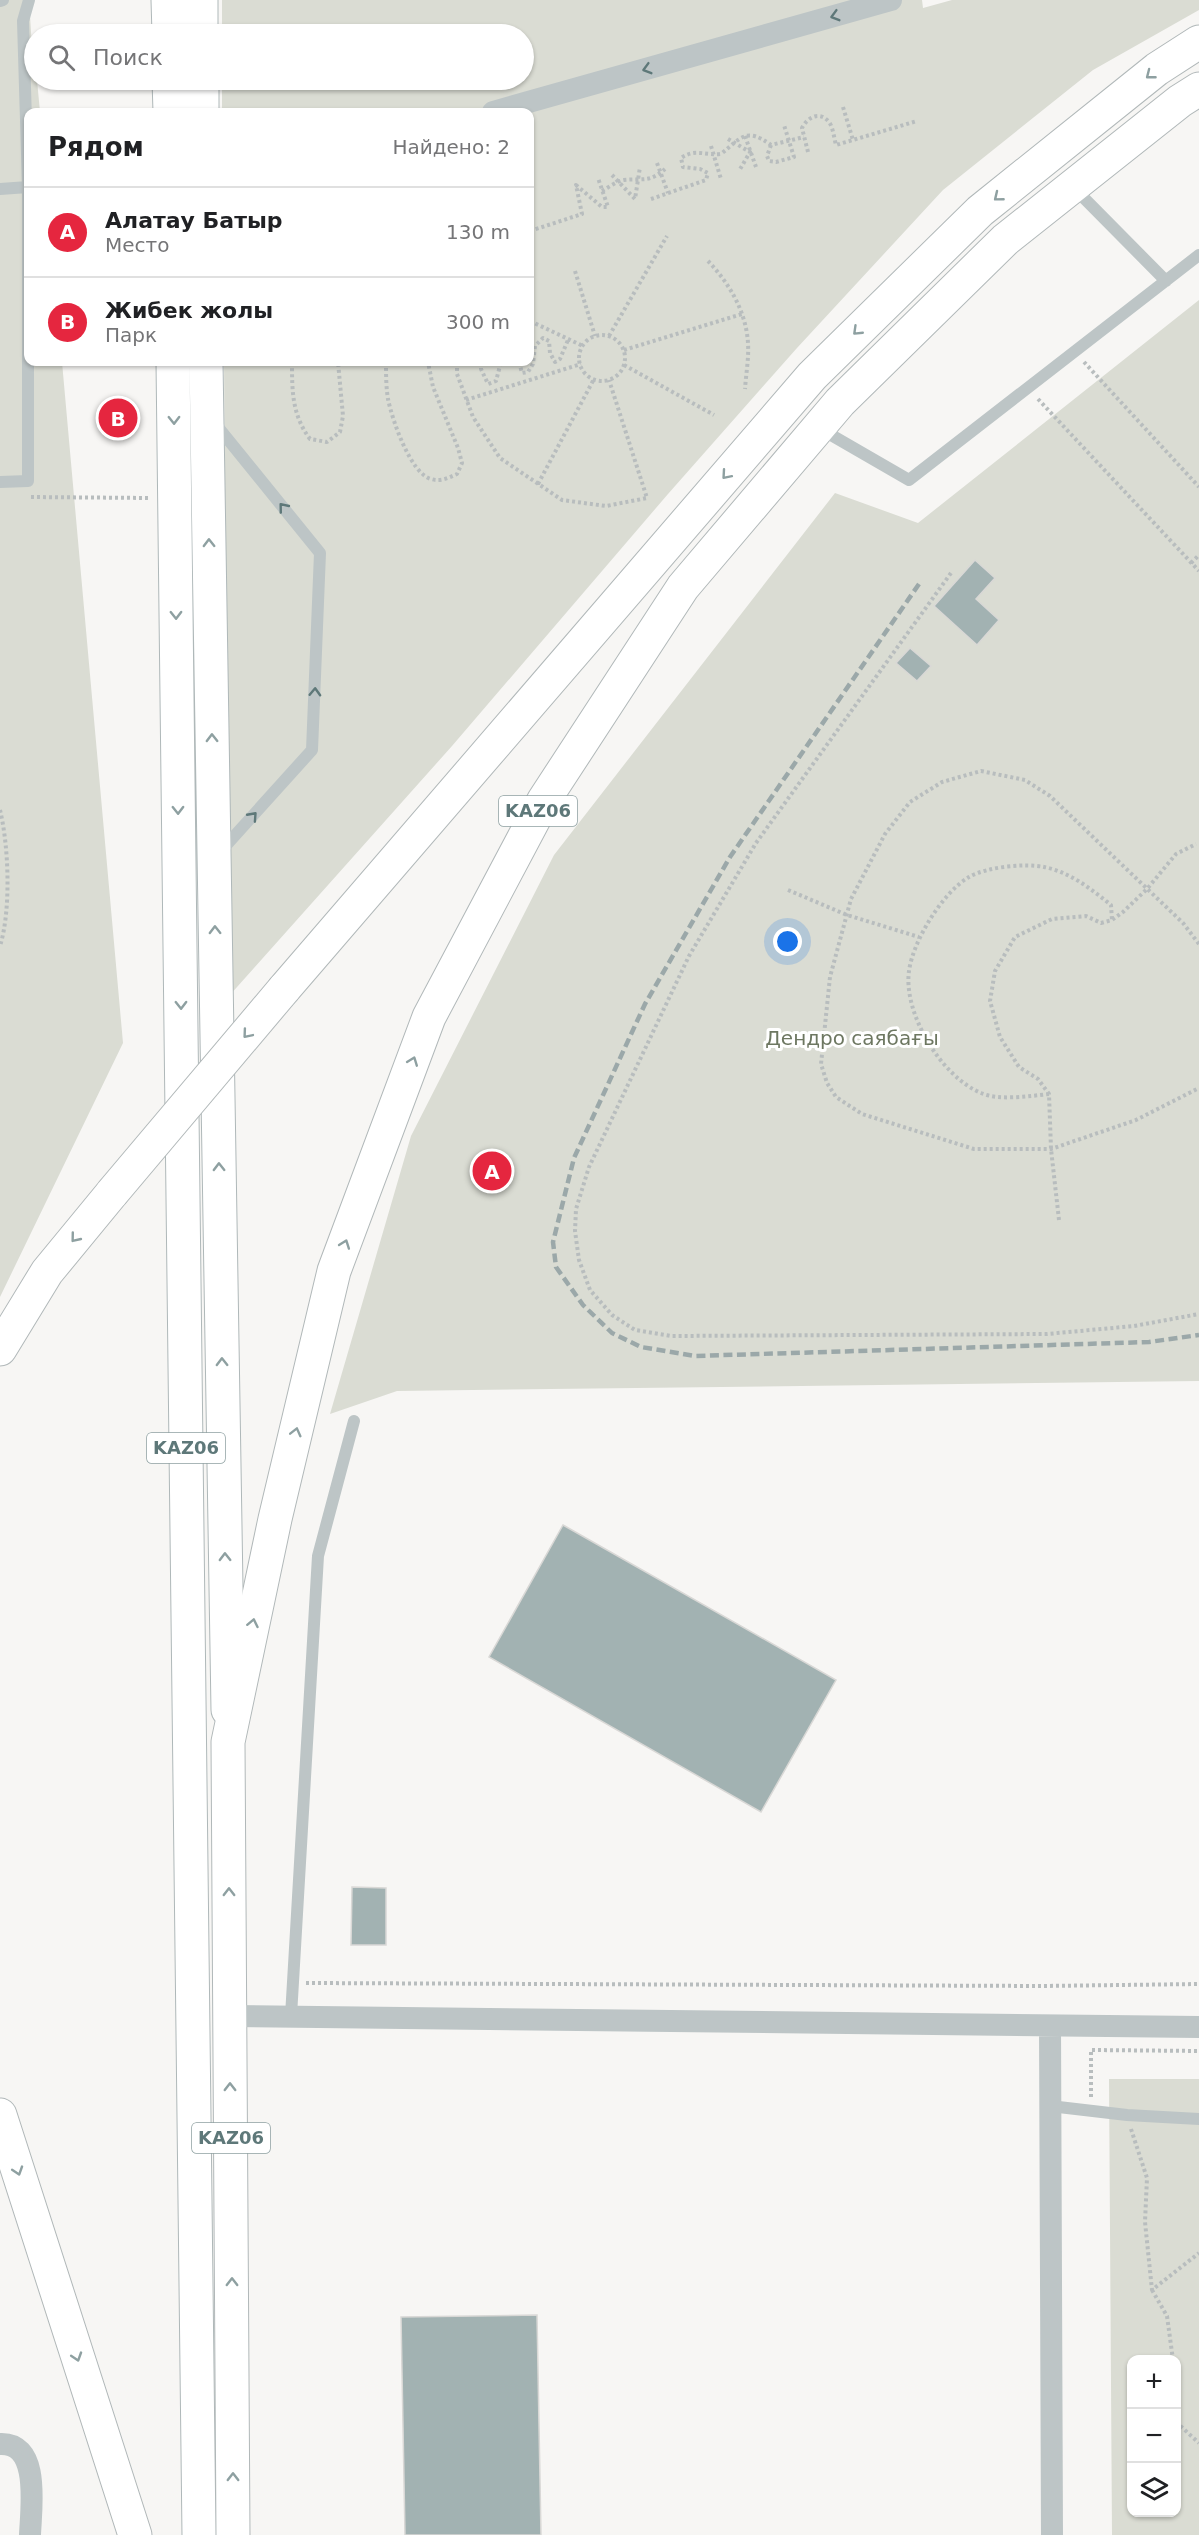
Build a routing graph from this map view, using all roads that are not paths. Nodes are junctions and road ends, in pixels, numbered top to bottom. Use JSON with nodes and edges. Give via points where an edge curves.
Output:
{"nodes":[{"id":1,"x":29,"y":0,"type":"edge"},
{"id":2,"x":201,"y":0,"type":"edge"},
{"id":3,"x":891,"y":0,"type":"edge"},
{"id":4,"x":201,"y":24,"type":"edge"},
{"id":5,"x":1199,"y":42,"type":"edge"},
{"id":6,"x":24,"y":54,"type":"edge"},
{"id":7,"x":1199,"y":88,"type":"edge"},
{"id":8,"x":25,"y":90,"type":"edge"},
{"id":9,"x":169,"y":90,"type":"edge"},
{"id":10,"x":202,"y":90,"type":"edge"},
{"id":11,"x":26,"y":108,"type":"edge"},
{"id":12,"x":170,"y":108,"type":"edge"},
{"id":13,"x":202,"y":108,"type":"edge"},
{"id":14,"x":507,"y":108,"type":"edge"},
{"id":15,"x":1073,"y":186,"type":"junction"},
{"id":16,"x":24,"y":187,"type":"edge"},
{"id":17,"x":0,"y":189,"type":"edge"},
{"id":18,"x":1199,"y":255,"type":"edge"},
{"id":19,"x":1166,"y":281,"type":"junction"},
{"id":20,"x":28,"y":366,"type":"edge"},
{"id":21,"x":173,"y":366,"type":"edge"},
{"id":22,"x":206,"y":366,"type":"edge"},
{"id":23,"x":207,"y":414,"type":"junction"},
{"id":24,"x":818,"y":428,"type":"junction"},
{"id":25,"x":208,"y":467,"type":"junction"},
{"id":26,"x":174,"y":468,"type":"junction"},
{"id":27,"x":0,"y":483,"type":"edge"},
{"id":28,"x":213,"y":860,"type":"junction"},
{"id":29,"x":0,"y":1349,"type":"edge"},
{"id":30,"x":354,"y":1421,"type":"dead end"},
{"id":31,"x":228,"y":1742,"type":"junction"},
{"id":32,"x":230,"y":2016,"type":"junction"},
{"id":33,"x":291,"y":2016,"type":"junction"},
{"id":34,"x":1050,"y":2026,"type":"junction"},
{"id":35,"x":1199,"y":2027,"type":"edge"},
{"id":36,"x":1050,"y":2106,"type":"junction"},
{"id":37,"x":0,"y":2115,"type":"edge"},
{"id":38,"x":1199,"y":2119,"type":"edge"},
{"id":39,"x":0,"y":2444,"type":"edge"},
{"id":40,"x":30,"y":2535,"type":"edge"},
{"id":41,"x":135,"y":2535,"type":"edge"},
{"id":42,"x":199,"y":2535,"type":"edge"},
{"id":43,"x":233,"y":2535,"type":"edge"},
{"id":44,"x":1052,"y":2535,"type":"edge"}],
"edges":[{"from":1,"to":6,"type":"lane","via":[[23,21]]},
{"from":2,"to":4,"type":"main road"},
{"from":3,"to":14,"type":"street","one_way":true},
{"from":5,"to":29,"type":"main road","one_way":true,"bridge":true,"via":[[1157,69],[980,211],[812,376],[112,1193],[47,1272]]},
{"from":7,"to":15,"type":"main road","number":"KАZ06"},
{"from":8,"to":11,"type":"lane"},
{"from":9,"to":12,"type":"main road"},
{"from":10,"to":13,"type":"main road"},
{"from":15,"to":19,"type":"lane"},
{"from":15,"to":24,"type":"main road","number":"KАZ06","via":[[1005,240]]},
{"from":16,"to":17,"type":"lane"},
{"from":18,"to":19,"type":"lane"},
{"from":19,"to":24,"type":"lane","via":[[909,480]]},
{"from":20,"to":27,"type":"lane","via":[[28,481]]},
{"from":21,"to":26,"type":"main road","number":"KАZ06","one_way":true},
{"from":22,"to":23,"type":"main road","number":"KАZ06"},
{"from":23,"to":25,"type":"main road","number":"KАZ06"},
{"from":28,"to":23,"type":"lane","one_way":true,"via":[[312,750],[320,552]]},
{"from":31,"to":24,"type":"main road","number":"KАZ06","one_way":true,"via":[[275,1519],[334,1271],[429,1017],[544,800],[683,587]]},
{"from":25,"to":26,"type":"main road"},
{"from":28,"to":25,"type":"main road","number":"KАZ06","one_way":true},
{"from":26,"to":42,"type":"main road","number":"KАZ06","one_way":true},
{"from":31,"to":28,"type":"main road","number":"KАZ06","one_way":true},
{"from":30,"to":33,"type":"lane","via":[[318,1556]]},
{"from":32,"to":31,"type":"main road","number":"KАZ06","one_way":true},
{"from":32,"to":33,"type":"street"},
{"from":43,"to":32,"type":"main road","number":"KАZ06","one_way":true},
{"from":33,"to":34,"type":"street"},
{"from":34,"to":35,"type":"street"},
{"from":34,"to":36,"type":"street"},
{"from":36,"to":38,"type":"lane"},
{"from":36,"to":44,"type":"street"},
{"from":37,"to":41,"type":"main road","one_way":true},
{"from":39,"to":40,"type":"street","via":[[10,2444],[22,2453],[31,2475]]}]}
